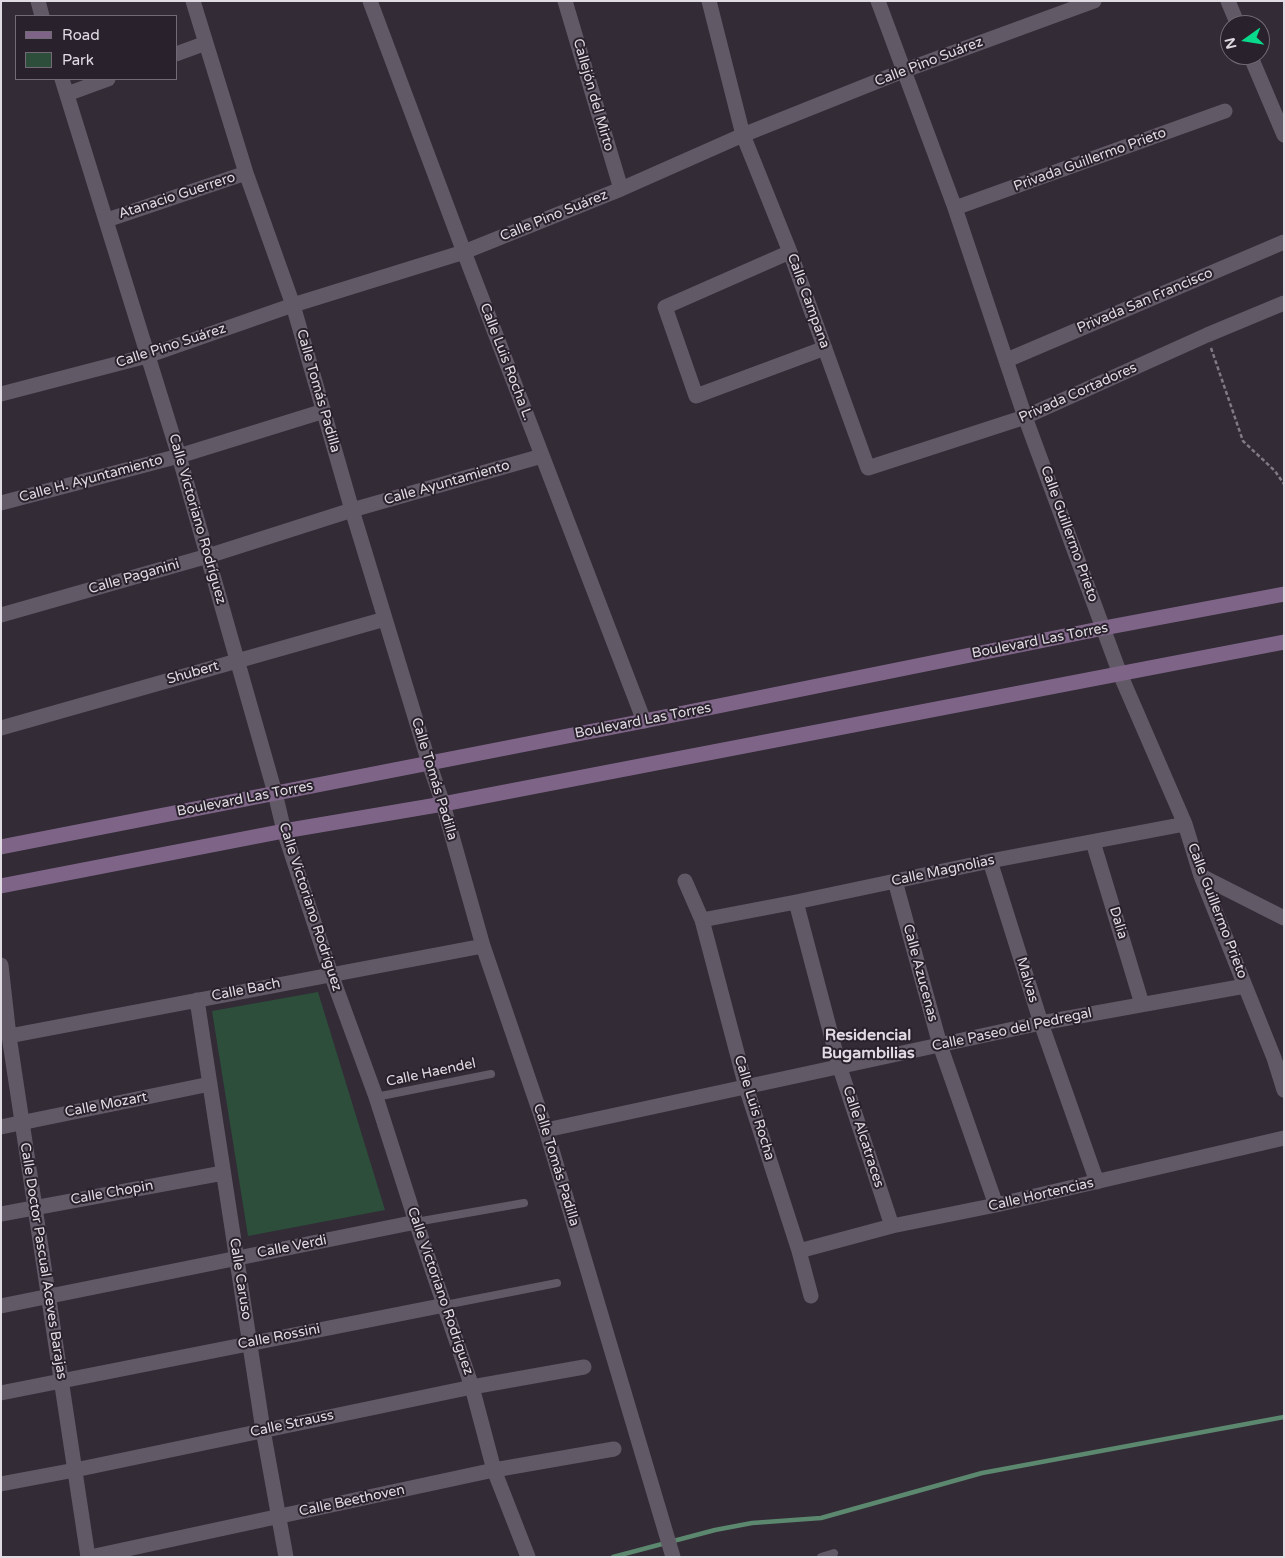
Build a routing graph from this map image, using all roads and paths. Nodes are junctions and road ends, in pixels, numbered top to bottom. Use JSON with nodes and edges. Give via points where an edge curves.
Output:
{"nodes":[{"id":1,"x":38,"y":1,"type":"edge"},
{"id":2,"x":193,"y":1,"type":"edge"},
{"id":3,"x":370,"y":1,"type":"edge"},
{"id":4,"x":565,"y":1,"type":"edge"},
{"id":5,"x":709,"y":1,"type":"edge"},
{"id":6,"x":878,"y":1,"type":"edge"},
{"id":7,"x":1094,"y":1,"type":"edge"},
{"id":8,"x":1228,"y":1,"type":"edge"},
{"id":9,"x":42,"y":15,"type":"edge"},
{"id":10,"x":1234,"y":15,"type":"edge"},
{"id":11,"x":206,"y":43,"type":"junction"},
{"id":12,"x":178,"y":53,"type":"edge"},
{"id":13,"x":1254,"y":65,"type":"edge"},
{"id":14,"x":903,"y":71,"type":"junction"},
{"id":15,"x":62,"y":80,"type":"edge"},
{"id":16,"x":105,"y":80,"type":"edge"},
{"id":17,"x":67,"y":94,"type":"junction"},
{"id":18,"x":1225,"y":112,"type":"dead end"},
{"id":19,"x":743,"y":135,"type":"junction"},
{"id":20,"x":1284,"y":135,"type":"edge"},
{"id":21,"x":246,"y":173,"type":"junction"},
{"id":22,"x":621,"y":189,"type":"junction"},
{"id":23,"x":955,"y":208,"type":"junction"},
{"id":24,"x":107,"y":220,"type":"junction"},
{"id":25,"x":1284,"y":242,"type":"edge"},
{"id":26,"x":464,"y":252,"type":"junction"},
{"id":27,"x":790,"y":252,"type":"junction"},
{"id":28,"x":1284,"y":303,"type":"edge"},
{"id":29,"x":293,"y":305,"type":"junction"},
{"id":30,"x":1207,"y":335,"type":"junction"},
{"id":31,"x":825,"y":348,"type":"junction"},
{"id":32,"x":148,"y":356,"type":"junction"},
{"id":33,"x":1006,"y":360,"type":"junction"},
{"id":34,"x":1,"y":394,"type":"edge"},
{"id":35,"x":324,"y":411,"type":"junction"},
{"id":36,"x":1025,"y":417,"type":"junction"},
{"id":37,"x":179,"y":456,"type":"junction"},
{"id":38,"x":542,"y":456,"type":"junction"},
{"id":39,"x":868,"y":468,"type":"joint"},
{"id":40,"x":1284,"y":484,"type":"edge"},
{"id":41,"x":1,"y":503,"type":"edge"},
{"id":42,"x":352,"y":510,"type":"junction"},
{"id":43,"x":208,"y":556,"type":"junction"},
{"id":44,"x":1284,"y":594,"type":"edge"},
{"id":45,"x":1,"y":615,"type":"edge"},
{"id":46,"x":385,"y":619,"type":"junction"},
{"id":47,"x":1104,"y":628,"type":"junction"},
{"id":48,"x":1284,"y":642,"type":"edge"},
{"id":49,"x":238,"y":660,"type":"junction"},
{"id":50,"x":1120,"y":674,"type":"junction"},
{"id":51,"x":644,"y":722,"type":"junction"},
{"id":52,"x":1,"y":728,"type":"edge"},
{"id":53,"x":429,"y":763,"type":"junction"},
{"id":54,"x":276,"y":793,"type":"junction"},
{"id":55,"x":443,"y":804,"type":"junction"},
{"id":56,"x":1185,"y":824,"type":"junction"},
{"id":57,"x":284,"y":831,"type":"junction"},
{"id":58,"x":1093,"y":842,"type":"junction"},
{"id":59,"x":1,"y":847,"type":"edge"},
{"id":60,"x":990,"y":861,"type":"junction"},
{"id":61,"x":1201,"y":876,"type":"junction"},
{"id":62,"x":685,"y":881,"type":"dead end"},
{"id":63,"x":896,"y":881,"type":"junction"},
{"id":64,"x":1,"y":886,"type":"edge"},
{"id":65,"x":796,"y":902,"type":"junction"},
{"id":66,"x":1284,"y":918,"type":"edge"},
{"id":67,"x":702,"y":920,"type":"junction"},
{"id":68,"x":483,"y":946,"type":"junction"},
{"id":69,"x":1,"y":965,"type":"edge"},
{"id":70,"x":331,"y":974,"type":"junction"},
{"id":71,"x":1245,"y":986,"type":"junction"},
{"id":72,"x":197,"y":1000,"type":"junction"},
{"id":73,"x":1142,"y":1004,"type":"junction"},
{"id":74,"x":1041,"y":1023,"type":"junction"},
{"id":75,"x":9,"y":1036,"type":"junction"},
{"id":76,"x":940,"y":1045,"type":"junction"},
{"id":77,"x":839,"y":1065,"type":"junction"},
{"id":78,"x":491,"y":1074,"type":"dead end"},
{"id":79,"x":210,"y":1084,"type":"junction"},
{"id":80,"x":746,"y":1087,"type":"junction"},
{"id":81,"x":1284,"y":1090,"type":"edge"},
{"id":82,"x":376,"y":1097,"type":"junction"},
{"id":83,"x":22,"y":1122,"type":"junction"},
{"id":84,"x":1,"y":1126,"type":"edge"},
{"id":85,"x":546,"y":1130,"type":"junction"},
{"id":86,"x":1284,"y":1138,"type":"edge"},
{"id":87,"x":224,"y":1173,"type":"junction"},
{"id":88,"x":1097,"y":1182,"type":"junction"},
{"id":89,"x":524,"y":1203,"type":"dead end"},
{"id":90,"x":996,"y":1205,"type":"junction"},
{"id":91,"x":36,"y":1208,"type":"junction"},
{"id":92,"x":1,"y":1214,"type":"edge"},
{"id":93,"x":416,"y":1222,"type":"junction"},
{"id":94,"x":892,"y":1226,"type":"junction"},
{"id":95,"x":799,"y":1250,"type":"junction"},
{"id":96,"x":237,"y":1259,"type":"junction"},
{"id":97,"x":557,"y":1283,"type":"dead end"},
{"id":98,"x":48,"y":1296,"type":"junction"},
{"id":99,"x":811,"y":1296,"type":"dead end"},
{"id":100,"x":445,"y":1305,"type":"junction"},
{"id":101,"x":1,"y":1306,"type":"edge"},
{"id":102,"x":250,"y":1343,"type":"junction"},
{"id":103,"x":584,"y":1368,"type":"dead end"},
{"id":104,"x":61,"y":1381,"type":"junction"},
{"id":105,"x":472,"y":1387,"type":"junction"},
{"id":106,"x":1,"y":1393,"type":"edge"},
{"id":107,"x":263,"y":1430,"type":"junction"},
{"id":108,"x":614,"y":1449,"type":"dead end"},
{"id":109,"x":75,"y":1470,"type":"junction"},
{"id":110,"x":494,"y":1470,"type":"junction"},
{"id":111,"x":1,"y":1484,"type":"edge"},
{"id":112,"x":280,"y":1516,"type":"junction"},
{"id":113,"x":671,"y":1547,"type":"edge"},
{"id":114,"x":834,"y":1553,"type":"dead end"},
{"id":115,"x":89,"y":1557,"type":"edge"},
{"id":116,"x":286,"y":1557,"type":"edge"},
{"id":117,"x":528,"y":1557,"type":"edge"},
{"id":118,"x":821,"y":1557,"type":"edge"}],
"edges":[{"from":1,"to":9,"type":"street"},
{"from":2,"to":11,"type":"street","name":"Calle Tomás Padilla"},
{"from":3,"to":26,"type":"street","name":"Calle Luis Rocha L."},
{"from":4,"to":22,"type":"street","name":"Callejón del Mirto"},
{"from":5,"to":19,"type":"street","name":"Calle Campana"},
{"from":6,"to":14,"type":"street","name":"Calle Guillermo Prieto"},
{"from":7,"to":14,"type":"street","name":"Calle Pino Suárez"},
{"from":8,"to":10,"type":"street"},
{"from":11,"to":12,"type":"street"},
{"from":11,"to":21,"type":"street","name":"Calle Tomás Padilla"},
{"from":13,"to":20,"type":"street"},
{"from":14,"to":19,"type":"street","name":"Calle Pino Suárez"},
{"from":14,"to":23,"type":"street","name":"Calle Guillermo Prieto"},
{"from":15,"to":17,"type":"street","name":"Calle Victoriano Rodríguez"},
{"from":16,"to":17,"type":"street"},
{"from":17,"to":24,"type":"street","name":"Calle Victoriano Rodríguez"},
{"from":18,"to":23,"type":"street","name":"Privada Guillermo Prieto"},
{"from":19,"to":22,"type":"street","name":"Calle Pino Suárez"},
{"from":19,"to":27,"type":"street","name":"Calle Campana"},
{"from":21,"to":24,"type":"street","name":"Atanacio Guerrero"},
{"from":21,"to":29,"type":"street","name":"Calle Tomás Padilla"},
{"from":22,"to":26,"type":"street","name":"Calle Pino Suárez"},
{"from":23,"to":33,"type":"street","name":"Calle Guillermo Prieto"},
{"from":24,"to":32,"type":"street","name":"Calle Victoriano Rodríguez"},
{"from":25,"to":33,"type":"street","name":"Privada San Francisco"},
{"from":26,"to":29,"type":"street","name":"Calle Pino Suárez"},
{"from":26,"to":38,"type":"street","name":"Calle Luis Rocha L."},
{"from":27,"to":31,"type":"street","name":"Calle Campana"},
{"from":27,"to":31,"type":"street","via":[[665,307],[696,396]]},
{"from":28,"to":30,"type":"street","name":"Privada Cortadores"},
{"from":29,"to":32,"type":"street","name":"Calle Pino Suárez"},
{"from":29,"to":35,"type":"street","name":"Calle Tomás Padilla"},
{"from":30,"to":36,"type":"street","name":"Privada Cortadores"},
{"from":30,"to":40,"type":"path","via":[[1243,441]]},
{"from":31,"to":39,"type":"street","name":"Calle Campana"},
{"from":32,"to":34,"type":"street","name":"Calle Pino Suárez"},
{"from":32,"to":37,"type":"street","name":"Calle Victoriano Rodríguez"},
{"from":33,"to":36,"type":"street","name":"Calle Guillermo Prieto"},
{"from":35,"to":37,"type":"street","name":"Calle H. Ayuntamiento"},
{"from":35,"to":42,"type":"street","name":"Calle Tomás Padilla"},
{"from":36,"to":39,"type":"street","name":"Privada Cortadores"},
{"from":36,"to":47,"type":"street","name":"Calle Guillermo Prieto"},
{"from":37,"to":41,"type":"street","name":"Calle H. Ayuntamiento"},
{"from":37,"to":43,"type":"street","name":"Calle Victoriano Rodríguez"},
{"from":38,"to":42,"type":"street","name":"Calle Ayuntamiento"},
{"from":38,"to":51,"type":"street","name":"Calle Luis Rocha L."},
{"from":42,"to":43,"type":"street","name":"Calle Paganini"},
{"from":42,"to":46,"type":"street","name":"Calle Tomás Padilla"},
{"from":43,"to":45,"type":"street","name":"Calle Paganini"},
{"from":43,"to":49,"type":"street","name":"Calle Victoriano Rodríguez"},
{"from":44,"to":47,"type":"street","name":"Boulevard Las Torres"},
{"from":46,"to":49,"type":"street","name":"Shubert"},
{"from":46,"to":53,"type":"street","name":"Calle Tomás Padilla"},
{"from":47,"to":50,"type":"street","name":"Calle Guillermo Prieto"},
{"from":47,"to":51,"type":"street","name":"Boulevard Las Torres"},
{"from":48,"to":50,"type":"street"},
{"from":49,"to":52,"type":"street","name":"Shubert"},
{"from":49,"to":54,"type":"street","name":"Calle Victoriano Rodríguez"},
{"from":50,"to":55,"type":"street"},
{"from":50,"to":56,"type":"street","name":"Calle Guillermo Prieto"},
{"from":51,"to":53,"type":"street","name":"Boulevard Las Torres"},
{"from":53,"to":54,"type":"street","name":"Boulevard Las Torres"},
{"from":53,"to":55,"type":"street","name":"Calle Tomás Padilla"},
{"from":54,"to":57,"type":"street","name":"Calle Victoriano Rodríguez"},
{"from":54,"to":59,"type":"street","name":"Boulevard Las Torres"},
{"from":55,"to":57,"type":"street"},
{"from":55,"to":68,"type":"street","name":"Calle Tomás Padilla"},
{"from":56,"to":58,"type":"street","name":"Calle Magnolias"},
{"from":56,"to":61,"type":"street","name":"Calle Guillermo Prieto"},
{"from":57,"to":64,"type":"street"},
{"from":57,"to":70,"type":"street","name":"Calle Victoriano Rodríguez"},
{"from":58,"to":60,"type":"street","name":"Calle Magnolias"},
{"from":58,"to":73,"type":"street","name":"Dalia"},
{"from":60,"to":63,"type":"street","name":"Calle Magnolias"},
{"from":60,"to":74,"type":"street","name":"Malvas"},
{"from":61,"to":66,"type":"street"},
{"from":61,"to":71,"type":"street","name":"Calle Guillermo Prieto"},
{"from":62,"to":67,"type":"street","name":"Calle Luis Rocha"},
{"from":63,"to":65,"type":"street","name":"Calle Magnolias"},
{"from":63,"to":76,"type":"street","name":"Calle Azucenas"},
{"from":65,"to":67,"type":"street","name":"Calle Magnolias"},
{"from":65,"to":77,"type":"street","name":"Calle Alcatraces"},
{"from":67,"to":80,"type":"street","name":"Calle Luis Rocha"},
{"from":68,"to":70,"type":"street","name":"Calle Bach"},
{"from":68,"to":85,"type":"street","name":"Calle Tomás Padilla"},
{"from":69,"to":75,"type":"street","name":"Calle Doctor Pascual Aceves Barajas"},
{"from":70,"to":72,"type":"street","name":"Calle Bach"},
{"from":70,"to":82,"type":"street","name":"Calle Victoriano Rodríguez"},
{"from":71,"to":73,"type":"street","name":"Calle Paseo del Pedregal"},
{"from":71,"to":81,"type":"street","name":"Calle Guillermo Prieto"},
{"from":72,"to":75,"type":"street","name":"Calle Bach"},
{"from":72,"to":79,"type":"street","name":"Calle Caruso"},
{"from":73,"to":74,"type":"street","name":"Calle Paseo del Pedregal"},
{"from":74,"to":76,"type":"street","name":"Calle Paseo del Pedregal"},
{"from":74,"to":88,"type":"street","name":"Malvas"},
{"from":75,"to":83,"type":"street","name":"Calle Doctor Pascual Aceves Barajas"},
{"from":76,"to":77,"type":"street","name":"Calle Paseo del Pedregal"},
{"from":76,"to":90,"type":"street","name":"Calle Azucenas"},
{"from":77,"to":80,"type":"street","name":"Calle Paseo del Pedregal"},
{"from":77,"to":94,"type":"street","name":"Calle Alcatraces"},
{"from":78,"to":82,"type":"lane","name":"Calle Haendel"},
{"from":79,"to":83,"type":"street","name":"Calle Mozart"},
{"from":79,"to":87,"type":"street","name":"Calle Caruso"},
{"from":80,"to":85,"type":"street","name":"Calle Paseo del Pedregal"},
{"from":80,"to":95,"type":"street","name":"Calle Luis Rocha"},
{"from":82,"to":93,"type":"street","name":"Calle Victoriano Rodríguez"},
{"from":83,"to":84,"type":"street","name":"Calle Mozart"},
{"from":83,"to":91,"type":"street","name":"Calle Doctor Pascual Aceves Barajas"},
{"from":85,"to":113,"type":"street","name":"Calle Tomás Padilla"},
{"from":86,"to":88,"type":"street","name":"Calle Hortencias"},
{"from":87,"to":91,"type":"street","name":"Calle Chopin"},
{"from":87,"to":96,"type":"street","name":"Calle Caruso"},
{"from":88,"to":90,"type":"street","name":"Calle Hortencias"},
{"from":89,"to":93,"type":"lane","name":"Calle Verdi"},
{"from":90,"to":94,"type":"street","name":"Calle Hortencias"},
{"from":91,"to":92,"type":"street","name":"Calle Chopin"},
{"from":91,"to":98,"type":"street","name":"Calle Doctor Pascual Aceves Barajas"},
{"from":93,"to":96,"type":"street","name":"Calle Verdi"},
{"from":93,"to":100,"type":"street","name":"Calle Victoriano Rodríguez"},
{"from":94,"to":95,"type":"street","name":"Calle Hortencias"},
{"from":95,"to":99,"type":"street","name":"Calle Luis Rocha"},
{"from":96,"to":98,"type":"street","name":"Calle Verdi"},
{"from":96,"to":102,"type":"street","name":"Calle Caruso"},
{"from":97,"to":100,"type":"lane","name":"Calle Rossini"},
{"from":98,"to":101,"type":"street","name":"Calle Verdi"},
{"from":98,"to":104,"type":"street","name":"Calle Doctor Pascual Aceves Barajas"},
{"from":100,"to":102,"type":"street","name":"Calle Rossini"},
{"from":100,"to":105,"type":"street","name":"Calle Victoriano Rodríguez"},
{"from":102,"to":104,"type":"street","name":"Calle Rossini"},
{"from":102,"to":107,"type":"street","name":"Calle Caruso"},
{"from":103,"to":105,"type":"street","name":"Calle Strauss"},
{"from":104,"to":106,"type":"street","name":"Calle Rossini"},
{"from":104,"to":109,"type":"street","name":"Calle Doctor Pascual Aceves Barajas"},
{"from":105,"to":107,"type":"street","name":"Calle Strauss"},
{"from":105,"to":110,"type":"street","name":"Calle Victoriano Rodríguez"},
{"from":107,"to":109,"type":"street","name":"Calle Strauss"},
{"from":107,"to":112,"type":"street","name":"Calle Caruso"},
{"from":108,"to":110,"type":"street","name":"Calle Beethoven"},
{"from":109,"to":111,"type":"street","name":"Calle Strauss"},
{"from":109,"to":115,"type":"street","name":"Calle Doctor Pascual Aceves Barajas"},
{"from":110,"to":112,"type":"street","name":"Calle Beethoven"},
{"from":110,"to":117,"type":"street","name":"Calle Victoriano Rodríguez"},
{"from":112,"to":115,"type":"street","name":"Calle Beethoven"},
{"from":112,"to":116,"type":"street","name":"Calle Caruso"},
{"from":114,"to":118,"type":"lane"}]}
